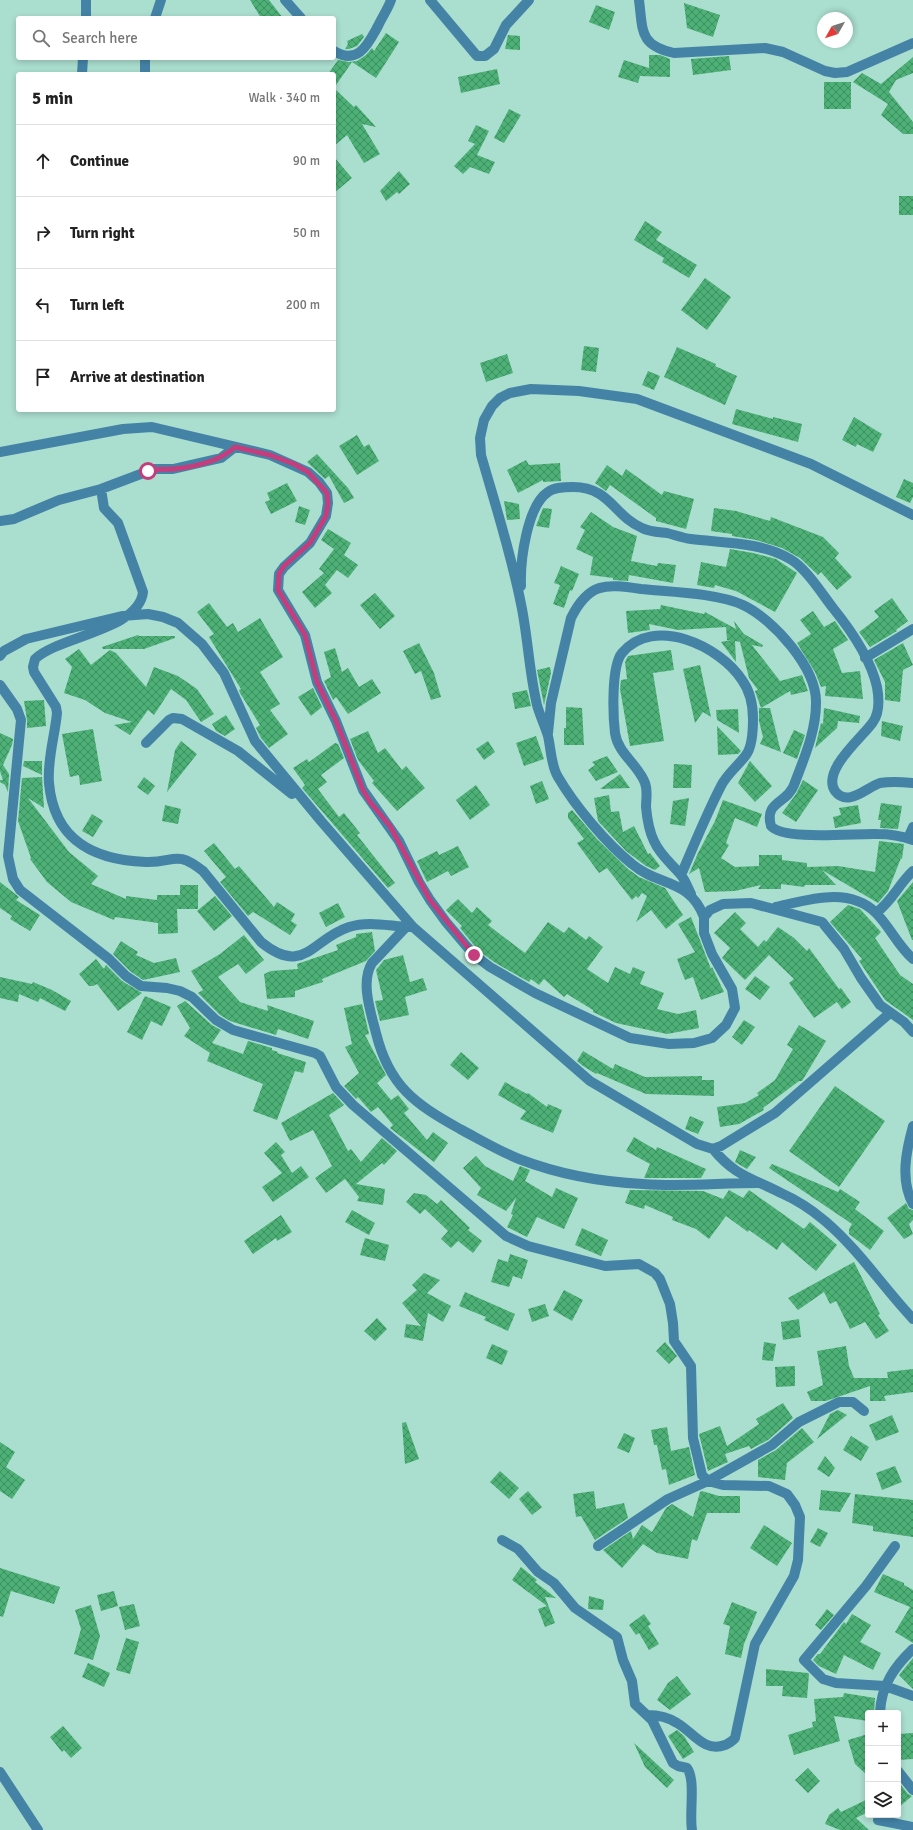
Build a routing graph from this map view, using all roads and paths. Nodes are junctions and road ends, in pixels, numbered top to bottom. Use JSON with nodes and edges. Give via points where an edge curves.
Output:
{"nodes":[{"id":1,"x":86,"y":0,"type":"edge"},
{"id":2,"x":161,"y":0,"type":"edge"},
{"id":3,"x":286,"y":0,"type":"edge"},
{"id":4,"x":390,"y":0,"type":"edge"},
{"id":5,"x":430,"y":0,"type":"edge"},
{"id":6,"x":528,"y":0,"type":"edge"},
{"id":7,"x":639,"y":0,"type":"edge"},
{"id":8,"x":86,"y":16,"type":"edge"},
{"id":9,"x":156,"y":16,"type":"edge"},
{"id":10,"x":299,"y":16,"type":"edge"},
{"id":11,"x":913,"y":43,"type":"edge"},
{"id":12,"x":336,"y":53,"type":"edge"},
{"id":13,"x":83,"y":60,"type":"edge"},
{"id":14,"x":145,"y":60,"type":"edge"},
{"id":15,"x":82,"y":72,"type":"edge"},
{"id":16,"x":145,"y":72,"type":"edge"},
{"id":17,"x":235,"y":447,"type":"junction"},
{"id":18,"x":0,"y":452,"type":"edge"},
{"id":19,"x":101,"y":489,"type":"junction"},
{"id":20,"x":913,"y":515,"type":"edge"},
{"id":21,"x":0,"y":521,"type":"edge"},
{"id":22,"x":521,"y":604,"type":"junction"},
{"id":23,"x":128,"y":615,"type":"junction"},
{"id":24,"x":913,"y":629,"type":"edge"},
{"id":25,"x":0,"y":656,"type":"edge"},
{"id":26,"x":865,"y":658,"type":"junction"},
{"id":27,"x":1,"y":688,"type":"edge"},
{"id":28,"x":548,"y":737,"type":"junction"},
{"id":29,"x":146,"y":743,"type":"dead end"},
{"id":30,"x":913,"y":783,"type":"edge"},
{"id":31,"x":321,"y":821,"type":"junction"},
{"id":32,"x":913,"y":827,"type":"edge"},
{"id":33,"x":910,"y":839,"type":"edge"},
{"id":34,"x":913,"y":871,"type":"edge"},
{"id":35,"x":681,"y":875,"type":"junction"},
{"id":36,"x":691,"y":894,"type":"junction"},
{"id":37,"x":772,"y":908,"type":"junction"},
{"id":38,"x":876,"y":913,"type":"junction"},
{"id":39,"x":704,"y":917,"type":"junction"},
{"id":40,"x":410,"y":927,"type":"junction"},
{"id":41,"x":913,"y":959,"type":"edge"},
{"id":42,"x":890,"y":1013,"type":"junction"},
{"id":43,"x":913,"y":1032,"type":"edge"},
{"id":44,"x":913,"y":1126,"type":"edge"},
{"id":45,"x":713,"y":1149,"type":"junction"},
{"id":46,"x":758,"y":1183,"type":"junction"},
{"id":47,"x":913,"y":1204,"type":"edge"},
{"id":48,"x":913,"y":1319,"type":"edge"},
{"id":49,"x":864,"y":1411,"type":"dead end"},
{"id":50,"x":708,"y":1481,"type":"junction"},
{"id":51,"x":502,"y":1540,"type":"dead end"},
{"id":52,"x":598,"y":1546,"type":"dead end"},
{"id":53,"x":895,"y":1546,"type":"dead end"},
{"id":54,"x":913,"y":1649,"type":"edge"},
{"id":55,"x":885,"y":1686,"type":"junction"},
{"id":56,"x":913,"y":1696,"type":"edge"},
{"id":57,"x":881,"y":1710,"type":"edge"},
{"id":58,"x":647,"y":1715,"type":"junction"},
{"id":59,"x":0,"y":1772,"type":"edge"},
{"id":60,"x":901,"y":1775,"type":"edge"},
{"id":61,"x":913,"y":1790,"type":"edge"},
{"id":62,"x":878,"y":1820,"type":"dead end"},
{"id":63,"x":913,"y":1827,"type":"edge"},
{"id":64,"x":38,"y":1830,"type":"edge"},
{"id":65,"x":692,"y":1830,"type":"edge"}],
"edges":[{"from":1,"to":8,"type":"street"},
{"from":2,"to":9,"type":"street"},
{"from":3,"to":10,"type":"street"},
{"from":4,"to":12,"type":"street","via":[[369,42],[361,51],[350,57]]},
{"from":5,"to":6,"type":"street","via":[[477,56],[485,56],[494,49],[506,25]]},
{"from":7,"to":11,"type":"street","via":[[646,39],[660,50],[674,53],[765,48],[783,52],[835,73],[847,72]]},
{"from":13,"to":15,"type":"street"},
{"from":14,"to":16,"type":"street"},
{"from":17,"to":18,"type":"street","via":[[152,427],[138,427]]},
{"from":17,"to":19,"type":"street","via":[[221,458],[173,469],[154,469]]},
{"from":17,"to":39,"type":"street","via":[[270,455],[294,464],[308,472],[327,493],[326,516],[310,543],[284,566],[279,574],[278,590],[305,635],[317,682],[336,721],[363,790],[393,831],[430,900],[474,955],[535,993],[630,1038],[669,1044],[694,1043],[712,1038],[726,1024],[735,1008],[732,989],[712,954],[704,932]]},
{"from":19,"to":21,"type":"street","via":[[59,500],[14,519]]},
{"from":19,"to":23,"type":"street","via":[[104,508],[121,529],[143,592],[141,602]]},
{"from":20,"to":22,"type":"street","via":[[811,464],[637,399],[579,391],[531,389],[510,393],[492,406],[484,420],[480,438],[481,455],[510,555]]},
{"from":22,"to":26,"type":"street","via":[[520,579],[526,540],[532,515],[540,498],[550,490],[566,486],[580,487],[591,489],[606,498],[641,528],[690,539],[759,547],[791,560],[803,570],[848,626]]},
{"from":22,"to":28,"type":"street","via":[[537,705]]},
{"from":23,"to":25,"type":"street","via":[[41,634],[16,644]]},
{"from":23,"to":31,"type":"street","via":[[148,614],[178,623],[191,632],[224,673],[255,741]]},
{"from":23,"to":40,"type":"street","via":[[84,637],[51,648],[35,659],[33,666],[57,713],[49,782],[52,798],[58,817],[76,840],[94,853],[110,858],[148,862],[182,858],[192,862],[203,871],[260,942],[284,956],[298,957],[312,951],[350,926],[370,924]]},
{"from":24,"to":26,"type":"street"},
{"from":26,"to":30,"type":"street","via":[[877,686],[879,705],[873,722],[848,748],[836,769],[832,783],[834,789],[845,797],[855,797],[883,783]]},
{"from":27,"to":50,"type":"street","via":[[17,709],[21,720],[8,856],[13,879],[20,890],[141,986],[180,991],[192,997],[216,1020],[233,1030],[320,1056],[336,1087],[352,1105],[506,1236],[528,1246],[606,1266],[639,1264],[655,1272],[670,1304],[674,1341],[690,1366],[693,1438],[700,1470]]},
{"from":28,"to":33,"type":"street","via":[[551,703],[571,618],[577,606],[590,592],[598,587],[632,588],[721,598],[742,605],[768,621],[805,667],[815,692],[816,703],[808,750],[794,787],[771,810],[769,816],[772,826],[780,832],[795,835],[878,834]]},
{"from":28,"to":36,"type":"street","via":[[556,776],[603,835],[646,875],[654,879],[660,878]]},
{"from":29,"to":31,"type":"street","via":[[169,720],[182,719],[238,750]]},
{"from":31,"to":40,"type":"street"},
{"from":32,"to":33,"type":"street"},
{"from":34,"to":38,"type":"street"},
{"from":35,"to":35,"type":"street","via":[[664,858],[653,839],[646,809],[646,783],[619,747],[615,733],[615,667],[621,653],[643,639],[655,636],[700,643],[725,660],[743,680],[751,699],[753,720],[747,754],[721,786]]},
{"from":35,"to":36,"type":"street"},
{"from":36,"to":39,"type":"street"},
{"from":37,"to":38,"type":"street","via":[[814,898],[843,897],[859,901]]},
{"from":37,"to":39,"type":"street","via":[[751,903],[732,903],[710,910]]},
{"from":37,"to":42,"type":"street","via":[[822,922],[844,949],[880,1005]]},
{"from":38,"to":41,"type":"street"},
{"from":40,"to":45,"type":"street","via":[[590,1081],[697,1144]]},
{"from":40,"to":46,"type":"street","via":[[372,963],[368,969],[367,984],[379,1044],[389,1068],[404,1091],[426,1110],[518,1159],[578,1175],[644,1184]]},
{"from":42,"to":43,"type":"street"},
{"from":42,"to":45,"type":"street","via":[[775,1113]]},
{"from":44,"to":47,"type":"street","via":[[906,1171],[909,1196]]},
{"from":45,"to":46,"type":"street","via":[[728,1166]]},
{"from":46,"to":48,"type":"street","via":[[782,1193],[825,1221],[868,1265]]},
{"from":49,"to":50,"type":"street","via":[[853,1402],[839,1402],[799,1422],[772,1445]]},
{"from":50,"to":52,"type":"street","via":[[668,1499]]},
{"from":50,"to":58,"type":"street","via":[[723,1485],[769,1486],[787,1494],[800,1518],[798,1560],[794,1576],[756,1644],[732,1742],[711,1747],[676,1722],[658,1715]]},
{"from":51,"to":58,"type":"street","via":[[518,1550],[538,1572],[554,1583],[575,1608],[616,1635],[632,1681],[635,1704]]},
{"from":53,"to":55,"type":"street","via":[[866,1586],[804,1660],[823,1680]]},
{"from":54,"to":55,"type":"street","via":[[896,1666]]},
{"from":55,"to":56,"type":"street"},
{"from":55,"to":57,"type":"street"},
{"from":58,"to":65,"type":"street","via":[[652,1720],[673,1763],[687,1768],[690,1772]]},
{"from":59,"to":64,"type":"street"},
{"from":60,"to":61,"type":"street"},
{"from":62,"to":63,"type":"street"}]}
